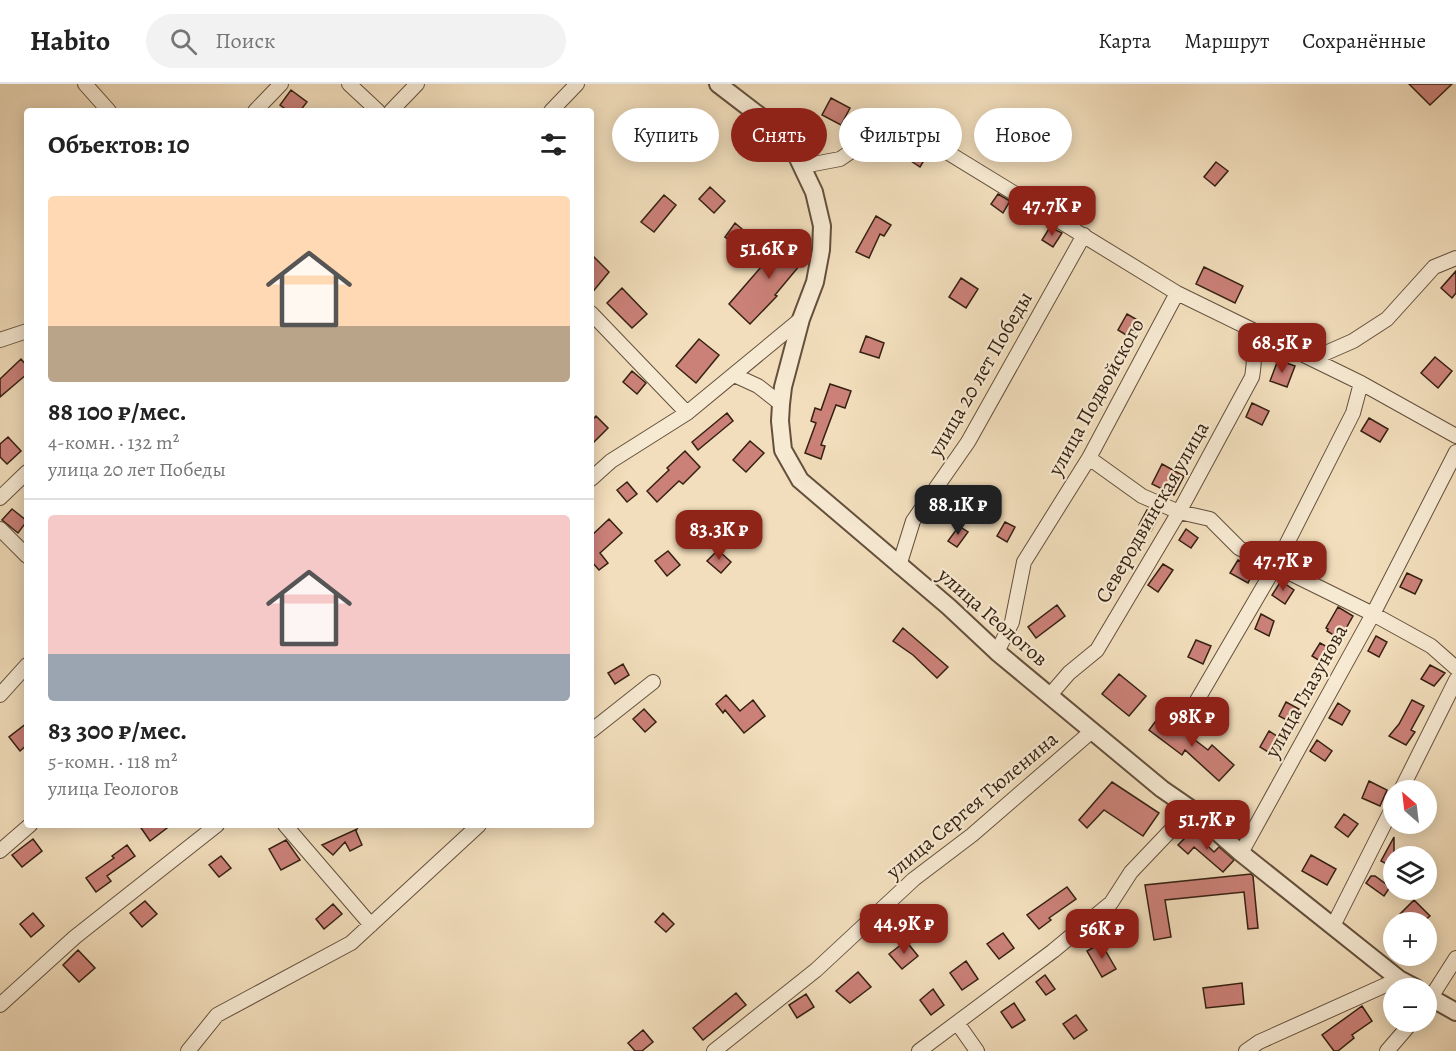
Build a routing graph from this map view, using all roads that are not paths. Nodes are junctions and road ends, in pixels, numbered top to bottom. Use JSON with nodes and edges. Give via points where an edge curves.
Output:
{"nodes":[{"id":1,"x":281,"y":84,"type":"edge"},
{"id":2,"x":349,"y":84,"type":"edge"},
{"id":3,"x":417,"y":84,"type":"edge"},
{"id":4,"x":577,"y":84,"type":"edge"},
{"id":5,"x":718,"y":84,"type":"edge"},
{"id":6,"x":89,"y":86,"type":"edge"},
{"id":7,"x":107,"y":108,"type":"edge"},
{"id":8,"x":258,"y":108,"type":"edge"},
{"id":9,"x":375,"y":108,"type":"edge"},
{"id":10,"x":394,"y":108,"type":"edge"},
{"id":11,"x":554,"y":108,"type":"edge"},
{"id":12,"x":803,"y":166,"type":"junction"},
{"id":13,"x":1084,"y":235,"type":"junction"},
{"id":14,"x":1456,"y":258,"type":"edge"},
{"id":15,"x":1177,"y":293,"type":"junction"},
{"id":16,"x":594,"y":316,"type":"edge"},
{"id":17,"x":801,"y":319,"type":"junction"},
{"id":18,"x":24,"y":332,"type":"edge"},
{"id":19,"x":1259,"y":333,"type":"junction"},
{"id":20,"x":0,"y":340,"type":"edge"},
{"id":21,"x":1312,"y":359,"type":"junction"},
{"id":22,"x":734,"y":375,"type":"junction"},
{"id":23,"x":1362,"y":383,"type":"junction"},
{"id":24,"x":781,"y":404,"type":"junction"},
{"id":25,"x":687,"y":413,"type":"junction"},
{"id":26,"x":1456,"y":436,"type":"edge"},
{"id":27,"x":1456,"y":452,"type":"edge"},
{"id":28,"x":1089,"y":458,"type":"junction"},
{"id":29,"x":24,"y":475,"type":"edge"},
{"id":30,"x":594,"y":476,"type":"edge"},
{"id":31,"x":0,"y":498,"type":"edge"},
{"id":32,"x":1179,"y":512,"type":"junction"},
{"id":33,"x":0,"y":530,"type":"edge"},
{"id":34,"x":24,"y":553,"type":"edge"},
{"id":35,"x":1276,"y":565,"type":"junction"},
{"id":36,"x":899,"y":566,"type":"junction"},
{"id":37,"x":1373,"y":614,"type":"junction"},
{"id":38,"x":997,"y":652,"type":"junction"},
{"id":39,"x":24,"y":668,"type":"edge"},
{"id":40,"x":1456,"y":668,"type":"edge"},
{"id":41,"x":1456,"y":680,"type":"edge"},
{"id":42,"x":652,"y":682,"type":"dead end"},
{"id":43,"x":0,"y":695,"type":"edge"},
{"id":44,"x":1050,"y":695,"type":"junction"},
{"id":45,"x":1185,"y":721,"type":"dead end"},
{"id":46,"x":594,"y":730,"type":"edge"},
{"id":47,"x":1092,"y":731,"type":"junction"},
{"id":48,"x":1406,"y":780,"type":"edge"},
{"id":49,"x":1191,"y":810,"type":"junction"},
{"id":50,"x":1383,"y":827,"type":"edge"},
{"id":51,"x":27,"y":828,"type":"edge"},
{"id":52,"x":213,"y":828,"type":"edge"},
{"id":53,"x":288,"y":828,"type":"edge"},
{"id":54,"x":475,"y":828,"type":"edge"},
{"id":55,"x":0,"y":851,"type":"edge"},
{"id":56,"x":1241,"y":853,"type":"junction"},
{"id":57,"x":371,"y":925,"type":"junction"},
{"id":58,"x":1333,"y":926,"type":"junction"},
{"id":59,"x":1456,"y":958,"type":"edge"},
{"id":60,"x":1398,"y":978,"type":"edge"},
{"id":61,"x":1383,"y":986,"type":"edge"},
{"id":62,"x":1437,"y":987,"type":"edge"},
{"id":63,"x":1437,"y":1003,"type":"edge"},
{"id":64,"x":0,"y":1005,"type":"edge"},
{"id":65,"x":1456,"y":1012,"type":"edge"},
{"id":66,"x":958,"y":1024,"type":"junction"},
{"id":67,"x":1403,"y":1032,"type":"edge"},
{"id":68,"x":188,"y":1051,"type":"edge"},
{"id":69,"x":714,"y":1051,"type":"edge"},
{"id":70,"x":919,"y":1051,"type":"edge"},
{"id":71,"x":977,"y":1051,"type":"edge"},
{"id":72,"x":1246,"y":1051,"type":"edge"},
{"id":73,"x":1387,"y":1051,"type":"edge"}],
"edges":[{"from":1,"to":8,"type":"street"},
{"from":2,"to":9,"type":"street"},
{"from":3,"to":10,"type":"street"},
{"from":4,"to":11,"type":"street"},
{"from":5,"to":12,"type":"street","name":"улица Геологов","via":[[765,120]]},
{"from":6,"to":7,"type":"street"},
{"from":12,"to":13,"type":"street","via":[[840,159],[897,124]]},
{"from":12,"to":17,"type":"street","name":"улица Геологов","via":[[822,226],[815,282]]},
{"from":13,"to":15,"type":"street"},
{"from":13,"to":36,"type":"street","name":"улица 20 лет Победы","via":[[968,442],[913,521]]},
{"from":14,"to":21,"type":"street","via":[[1434,267],[1386,320],[1353,341]]},
{"from":15,"to":19,"type":"street"},
{"from":15,"to":28,"type":"street","name":"улица Подвойского"},
{"from":16,"to":25,"type":"street"},
{"from":17,"to":22,"type":"street"},
{"from":17,"to":24,"type":"street","name":"улица Геологов"},
{"from":18,"to":20,"type":"street"},
{"from":19,"to":21,"type":"street"},
{"from":19,"to":32,"type":"street","name":"Северодвинская улица","via":[[1252,377]]},
{"from":21,"to":23,"type":"street"},
{"from":22,"to":24,"type":"street","via":[[758,386]]},
{"from":22,"to":25,"type":"street"},
{"from":23,"to":26,"type":"street"},
{"from":23,"to":35,"type":"street","via":[[1353,413]]},
{"from":24,"to":36,"type":"street","name":"улица Геологов","via":[[783,450],[800,480]]},
{"from":25,"to":30,"type":"street","via":[[611,461]]},
{"from":27,"to":37,"type":"street","name":"улица Глазунова"},
{"from":28,"to":32,"type":"street","via":[[1142,496]]},
{"from":28,"to":38,"type":"street","name":"улица Подвойского","via":[[1024,562],[1012,622]]},
{"from":29,"to":31,"type":"street"},
{"from":32,"to":35,"type":"street","via":[[1210,519],[1239,548]]},
{"from":32,"to":44,"type":"street","name":"Северодвинская улица","via":[[1097,650]]},
{"from":33,"to":34,"type":"street"},
{"from":35,"to":37,"type":"street"},
{"from":35,"to":45,"type":"street"},
{"from":36,"to":38,"type":"street","name":"улица Геологов"},
{"from":37,"to":40,"type":"street","via":[[1431,646]]},
{"from":37,"to":56,"type":"street","name":"улица Глазунова"},
{"from":38,"to":44,"type":"street","name":"улица Геологов"},
{"from":39,"to":43,"type":"street"},
{"from":41,"to":48,"type":"street"},
{"from":42,"to":46,"type":"street"},
{"from":44,"to":47,"type":"street","name":"улица Геологов"},
{"from":47,"to":49,"type":"street","name":"улица Геологов"},
{"from":47,"to":69,"type":"street","name":"улица Сергея Тюленина","via":[[972,835],[914,879],[816,970]]},
{"from":49,"to":56,"type":"street","name":"улица Геологов"},
{"from":49,"to":66,"type":"street","via":[[1131,872],[1111,903]]},
{"from":50,"to":58,"type":"street"},
{"from":51,"to":55,"type":"street"},
{"from":52,"to":64,"type":"street","via":[[75,937]]},
{"from":53,"to":57,"type":"street"},
{"from":54,"to":57,"type":"street"},
{"from":56,"to":58,"type":"street","name":"улица Геологов"},
{"from":57,"to":68,"type":"street","via":[[351,943],[218,1015]]},
{"from":58,"to":60,"type":"street","name":"улица Геологов"},
{"from":59,"to":62,"type":"street"},
{"from":61,"to":72,"type":"street"},
{"from":63,"to":65,"type":"street"},
{"from":66,"to":70,"type":"street"},
{"from":66,"to":71,"type":"street"},
{"from":67,"to":73,"type":"street"}]}
